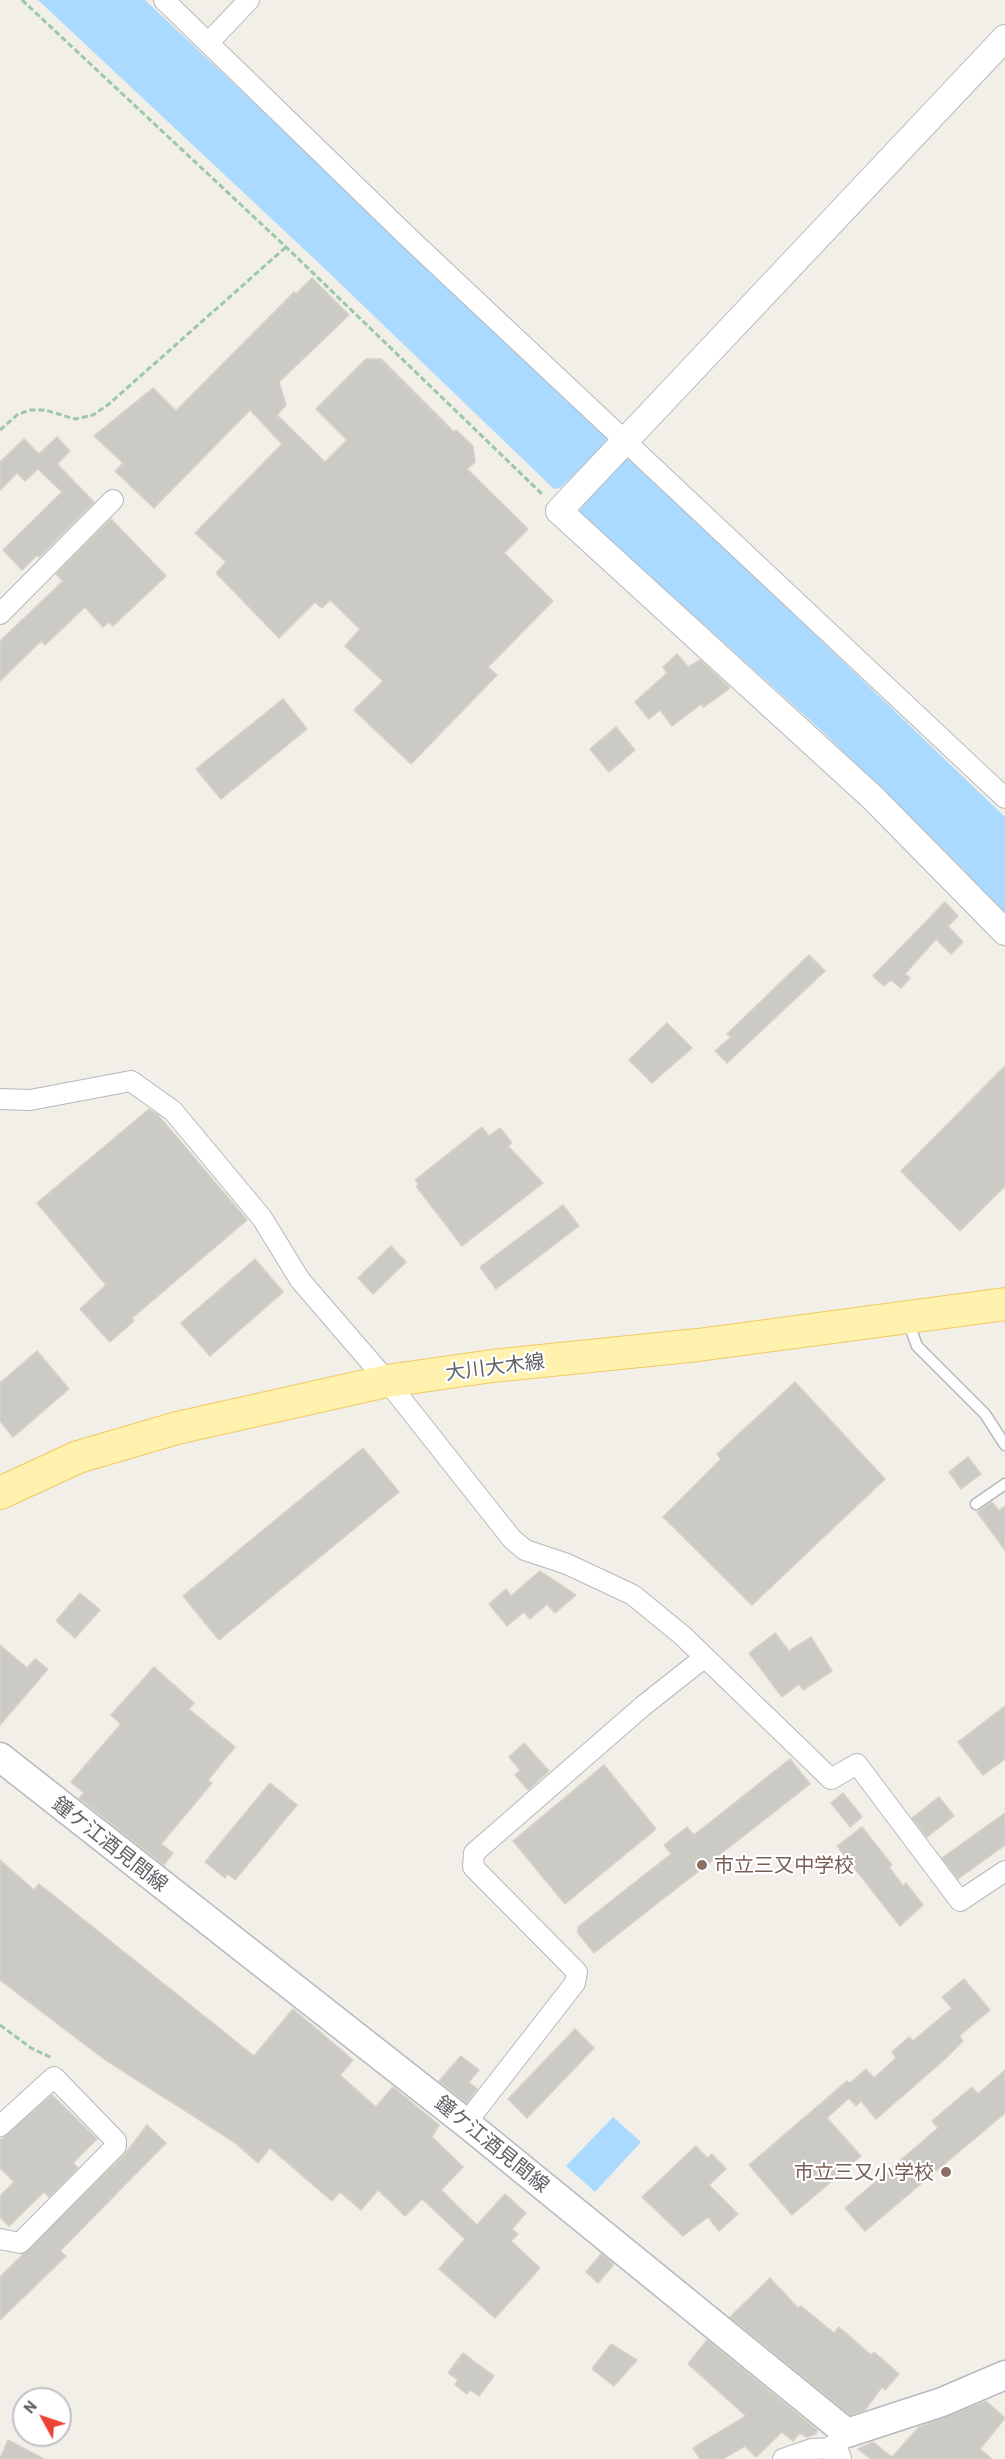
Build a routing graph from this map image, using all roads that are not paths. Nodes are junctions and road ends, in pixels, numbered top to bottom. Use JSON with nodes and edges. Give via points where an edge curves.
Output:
{"nodes":[{"id":1,"x":164,"y":0,"type":"edge"},
{"id":2,"x":249,"y":0,"type":"edge"},
{"id":3,"x":1005,"y":38,"type":"edge"},
{"id":4,"x":209,"y":42,"type":"junction"},
{"id":5,"x":621,"y":445,"type":"junction"},
{"id":6,"x":113,"y":500,"type":"dead end"},
{"id":7,"x":0,"y":614,"type":"edge"},
{"id":8,"x":1005,"y":798,"type":"edge"},
{"id":9,"x":1005,"y":932,"type":"edge"},
{"id":10,"x":0,"y":1099,"type":"edge"},
{"id":11,"x":1005,"y":1304,"type":"edge"},
{"id":12,"x":907,"y":1318,"type":"junction"},
{"id":13,"x":387,"y":1381,"type":"junction"},
{"id":14,"x":1005,"y":1445,"type":"edge"},
{"id":15,"x":1004,"y":1489,"type":"edge"},
{"id":16,"x":0,"y":1493,"type":"edge"},
{"id":17,"x":976,"y":1504,"type":"dead end"},
{"id":18,"x":705,"y":1657,"type":"junction"},
{"id":19,"x":0,"y":1757,"type":"edge"},
{"id":20,"x":1005,"y":1871,"type":"edge"},
{"id":21,"x":466,"y":2123,"type":"junction"},
{"id":22,"x":0,"y":2126,"type":"edge"},
{"id":23,"x":0,"y":2240,"type":"edge"},
{"id":24,"x":1005,"y":2375,"type":"edge"},
{"id":25,"x":840,"y":2447,"type":"edge"},
{"id":26,"x":783,"y":2459,"type":"edge"}],
"edges":[{"from":1,"to":4,"type":"street"},
{"from":2,"to":4,"type":"street"},
{"from":3,"to":5,"type":"street"},
{"from":4,"to":5,"type":"street","via":[[409,238],[598,413]]},
{"from":5,"to":8,"type":"street"},
{"from":5,"to":9,"type":"street","via":[[565,506],[872,797]]},
{"from":6,"to":7,"type":"street"},
{"from":10,"to":13,"type":"street","via":[[30,1100],[131,1081],[173,1111],[254,1209],[300,1280]]},
{"from":11,"to":12,"type":"main road","name":"大川大木線"},
{"from":12,"to":13,"type":"main road","name":"大川大木線"},
{"from":12,"to":14,"type":"lane","via":[[917,1346],[985,1414]]},
{"from":13,"to":16,"type":"main road","name":"大川大木線","via":[[177,1428],[78,1457]]},
{"from":13,"to":18,"type":"street","via":[[512,1539],[525,1550],[567,1564],[633,1595]]},
{"from":15,"to":17,"type":"lane"},
{"from":18,"to":20,"type":"street","via":[[831,1779],[857,1764],[960,1901]]},
{"from":18,"to":21,"type":"street","via":[[474,1853],[473,1867],[577,1972],[575,1983]]},
{"from":19,"to":21,"type":"main road","name":"鐘ケ江酒見間線"},
{"from":21,"to":25,"type":"main road","name":"鐘ケ江酒見間線"},
{"from":22,"to":23,"type":"street","via":[[54,2077],[116,2141],[116,2146],[20,2243]]},
{"from":24,"to":25,"type":"main road"},
{"from":25,"to":26,"type":"street","via":[[812,2449]]}]}
